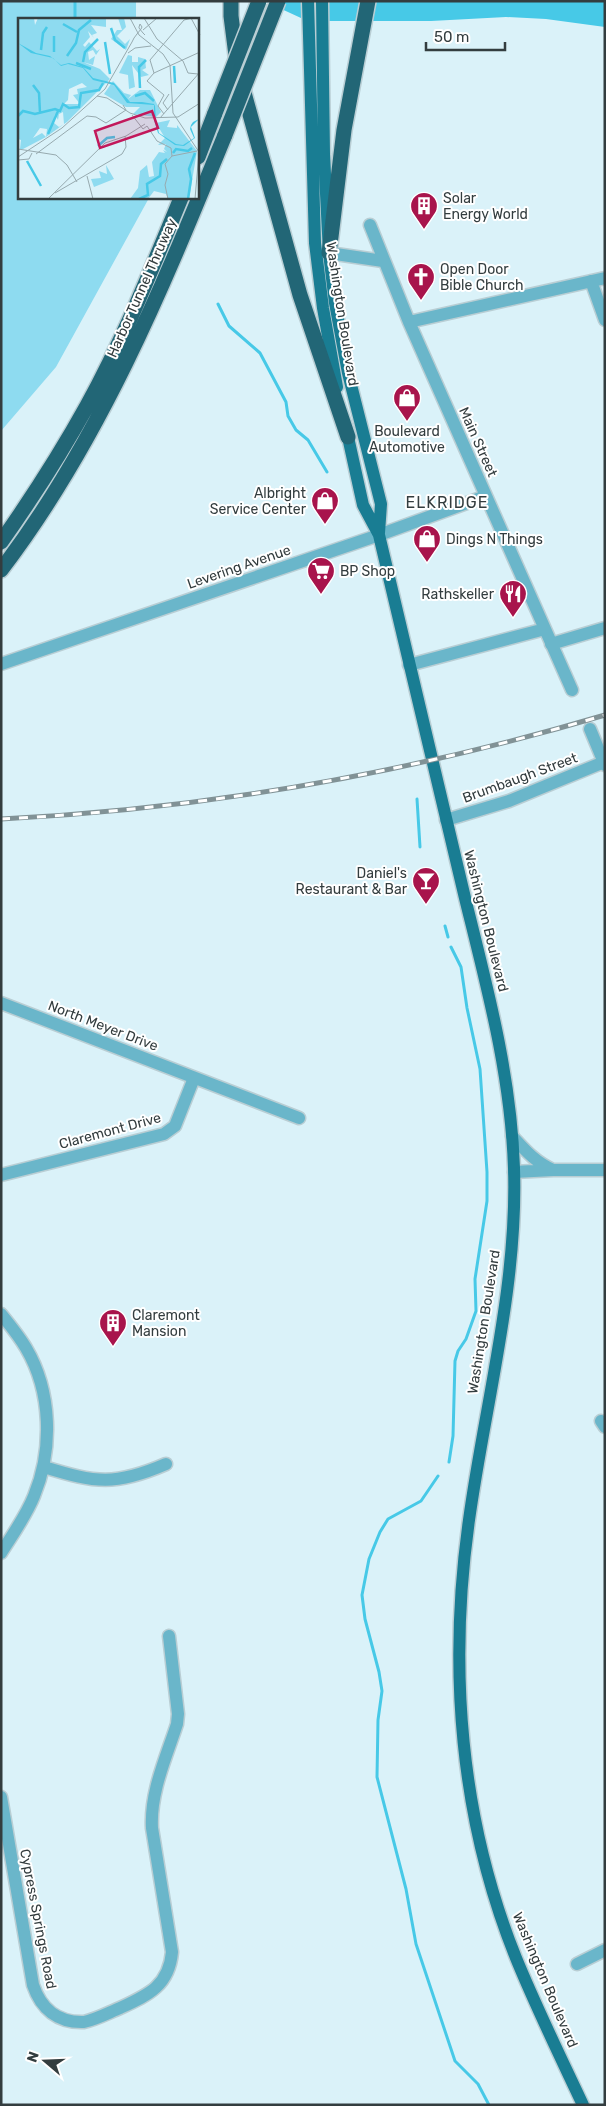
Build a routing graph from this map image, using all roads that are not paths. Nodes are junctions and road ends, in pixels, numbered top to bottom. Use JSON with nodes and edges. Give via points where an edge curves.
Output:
{"nodes":[{"id":1,"x":231,"y":1,"type":"edge"},
{"id":2,"x":259,"y":1,"type":"edge"},
{"id":3,"x":278,"y":1,"type":"edge"},
{"id":4,"x":308,"y":1,"type":"edge"},
{"id":5,"x":322,"y":1,"type":"edge"},
{"id":6,"x":368,"y":1,"type":"edge"},
{"id":7,"x":199,"y":154,"type":"edge"},
{"id":8,"x":199,"y":198,"type":"edge"},
{"id":9,"x":181,"y":199,"type":"edge"},
{"id":10,"x":199,"y":199,"type":"edge"},
{"id":11,"x":370,"y":225,"type":"dead end"},
{"id":12,"x":329,"y":252,"type":"junction"},
{"id":13,"x":383,"y":261,"type":"junction"},
{"id":14,"x":605,"y":278,"type":"edge"},
{"id":15,"x":590,"y":282,"type":"junction"},
{"id":16,"x":605,"y":320,"type":"edge"},
{"id":17,"x":409,"y":322,"type":"junction"},
{"id":18,"x":348,"y":437,"type":"junction"},
{"id":19,"x":486,"y":496,"type":"junction"},
{"id":20,"x":379,"y":535,"type":"junction"},
{"id":21,"x":1,"y":542,"type":"edge"},
{"id":22,"x":1,"y":570,"type":"edge"},
{"id":23,"x":605,"y":628,"type":"edge"},
{"id":24,"x":545,"y":629,"type":"junction"},
{"id":25,"x":551,"y":644,"type":"junction"},
{"id":26,"x":1,"y":664,"type":"edge"},
{"id":27,"x":408,"y":665,"type":"junction"},
{"id":28,"x":572,"y":690,"type":"dead end"},
{"id":29,"x":590,"y":729,"type":"dead end"},
{"id":30,"x":604,"y":763,"type":"edge"},
{"id":31,"x":446,"y":820,"type":"junction"},
{"id":32,"x":1,"y":1003,"type":"edge"},
{"id":33,"x":194,"y":1078,"type":"junction"},
{"id":34,"x":298,"y":1118,"type":"dead end"},
{"id":35,"x":512,"y":1136,"type":"junction"},
{"id":36,"x":553,"y":1170,"type":"junction"},
{"id":37,"x":605,"y":1170,"type":"edge"},
{"id":38,"x":514,"y":1172,"type":"junction"},
{"id":39,"x":1,"y":1175,"type":"edge"},
{"id":40,"x":1,"y":1314,"type":"edge"},
{"id":41,"x":166,"y":1464,"type":"dead end"},
{"id":42,"x":44,"y":1467,"type":"junction"},
{"id":43,"x":1,"y":1553,"type":"edge"},
{"id":44,"x":169,"y":1636,"type":"dead end"},
{"id":45,"x":1,"y":1797,"type":"edge"},
{"id":46,"x":605,"y":1950,"type":"edge"},
{"id":47,"x":577,"y":1964,"type":"dead end"},
{"id":48,"x":583,"y":2105,"type":"edge"}],
"edges":[{"from":1,"to":18,"type":"highway","via":[[238,71],[300,295]]},
{"from":2,"to":7,"type":"highway","bridge":true},
{"from":3,"to":8,"type":"highway","name":"Harbor Tunnel Thruway","bridge":true},
{"from":4,"to":18,"type":"main road","name":"Washington Boulevard","via":[[316,252],[329,350]]},
{"from":5,"to":12,"type":"main road","name":"Washington Boulevard"},
{"from":6,"to":12,"type":"highway","via":[[344,130]]},
{"from":9,"to":21,"type":"highway","name":"Harbor Tunnel Thruway","via":[[133,312],[87,405]]},
{"from":10,"to":22,"type":"highway","name":"Harbor Tunnel Thruway","bridge":true,"via":[[151,314],[122,371],[52,497]]},
{"from":11,"to":13,"type":"street","name":"Main Street"},
{"from":12,"to":13,"type":"street"},
{"from":12,"to":20,"type":"main road","name":"Washington Boulevard","via":[[348,373],[381,504]]},
{"from":13,"to":17,"type":"street","name":"Main Street"},
{"from":14,"to":15,"type":"street"},
{"from":15,"to":16,"type":"street"},
{"from":15,"to":17,"type":"street"},
{"from":17,"to":19,"type":"street","name":"Main Street"},
{"from":18,"to":20,"type":"main road","name":"Washington Boulevard","via":[[363,505]]},
{"from":19,"to":20,"type":"street","name":"Levering Avenue"},
{"from":19,"to":24,"type":"street","name":"Main Street"},
{"from":20,"to":26,"type":"street","name":"Levering Avenue"},
{"from":20,"to":27,"type":"main road","name":"Washington Boulevard"},
{"from":23,"to":25,"type":"street"},
{"from":24,"to":25,"type":"street","name":"Main Street"},
{"from":24,"to":27,"type":"street"},
{"from":25,"to":28,"type":"street","name":"Main Street"},
{"from":27,"to":31,"type":"main road","name":"Washington Boulevard"},
{"from":29,"to":30,"type":"street"},
{"from":30,"to":31,"type":"street","name":"Brumbaugh Street","via":[[509,801]]},
{"from":31,"to":35,"type":"main road","name":"Washington Boulevard","via":[[500,1042]]},
{"from":32,"to":33,"type":"street","name":"North Meyer Drive"},
{"from":33,"to":34,"type":"street","name":"North Meyer Drive"},
{"from":33,"to":39,"type":"street","name":"Claremont Drive","via":[[175,1126],[164,1134]]},
{"from":35,"to":36,"type":"street","via":[[531,1157]]},
{"from":35,"to":38,"type":"main road","name":"Washington Boulevard"},
{"from":36,"to":37,"type":"street"},
{"from":36,"to":38,"type":"street"},
{"from":38,"to":48,"type":"main road","name":"Washington Boulevard","via":[[508,1277],[463,1564],[458,1632],[459,1699],[471,1801],[490,1883],[515,1956]]},
{"from":40,"to":42,"type":"street","via":[[27,1349],[39,1376],[48,1444]]},
{"from":41,"to":42,"type":"street","via":[[119,1481],[86,1479]]},
{"from":42,"to":43,"type":"street","via":[[26,1515]]},
{"from":44,"to":45,"type":"street","name":"Cypress Springs Road","via":[[177,1724],[151,1813],[172,1962],[160,1985],[149,1994],[84,2022],[73,2023],[59,2018],[43,2006],[33,1985]]},
{"from":46,"to":47,"type":"street"}]}
